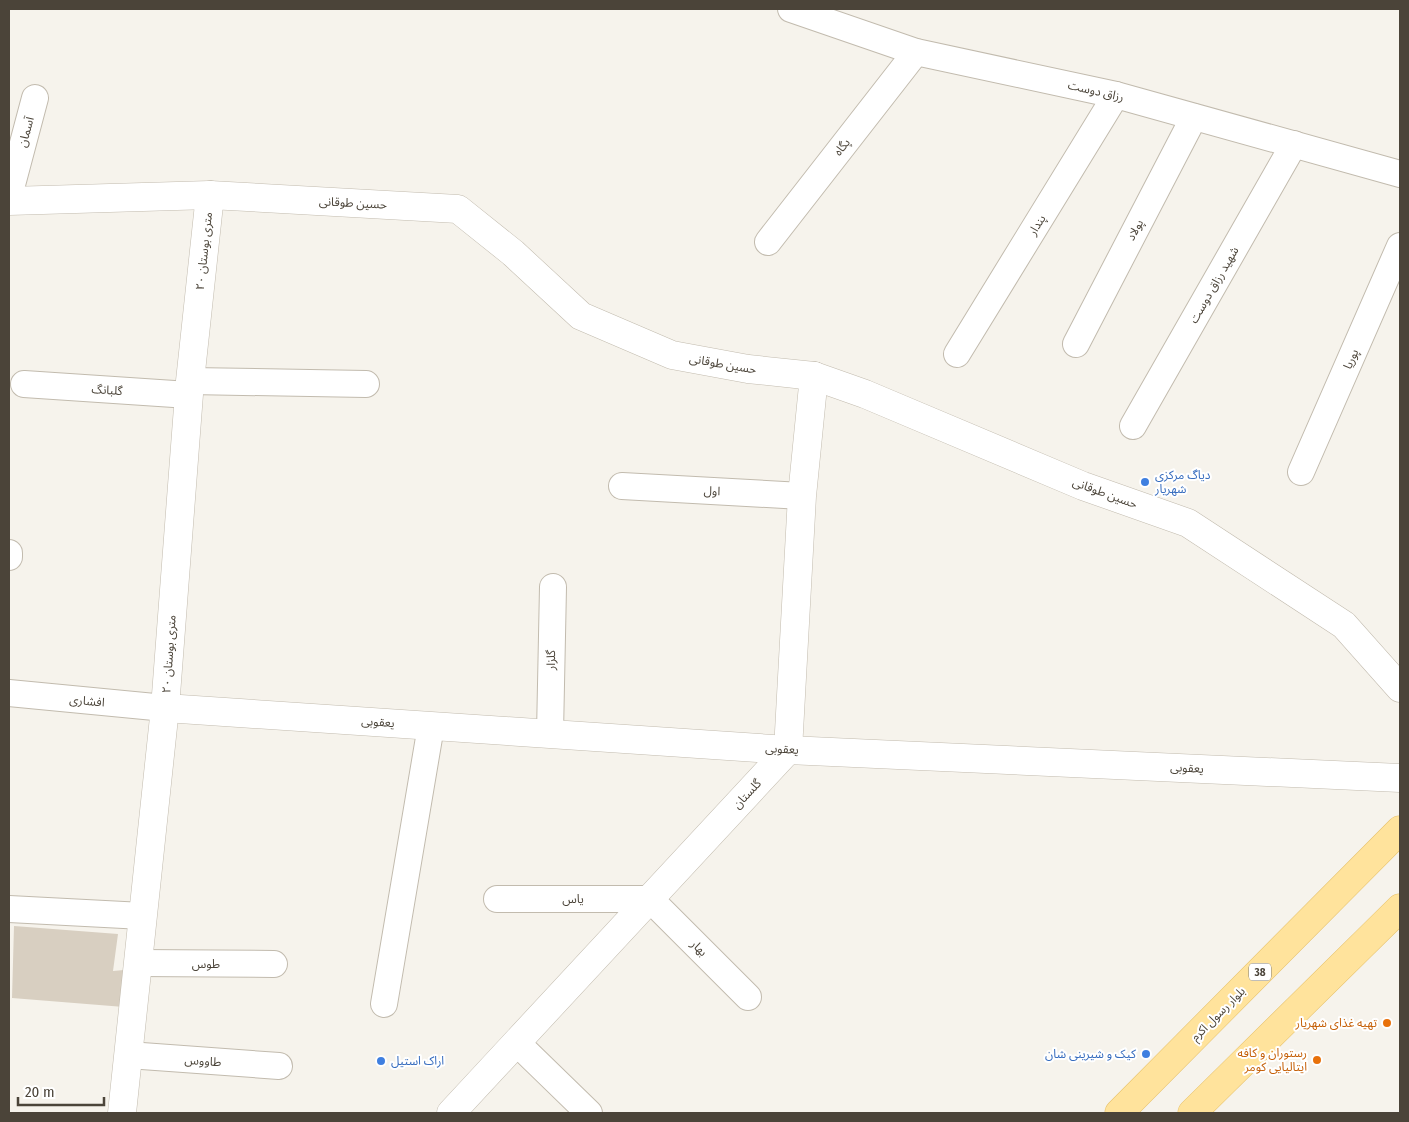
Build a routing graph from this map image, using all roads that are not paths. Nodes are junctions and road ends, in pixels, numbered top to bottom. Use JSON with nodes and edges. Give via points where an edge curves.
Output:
{"nodes":[{"id":1,"x":791,"y":9,"type":"edge"},
{"id":2,"x":916,"y":52,"type":"junction"},
{"id":3,"x":1116,"y":95,"type":"junction"},
{"id":4,"x":35,"y":98,"type":"dead end"},
{"id":5,"x":1194,"y":117,"type":"junction"},
{"id":6,"x":1294,"y":144,"type":"junction"},
{"id":7,"x":1400,"y":174,"type":"edge"},
{"id":8,"x":210,"y":195,"type":"junction"},
{"id":9,"x":9,"y":196,"type":"edge"},
{"id":10,"x":9,"y":201,"type":"edge"},
{"id":11,"x":768,"y":242,"type":"dead end"},
{"id":12,"x":1400,"y":246,"type":"edge"},
{"id":13,"x":1076,"y":344,"type":"dead end"},
{"id":14,"x":957,"y":354,"type":"dead end"},
{"id":15,"x":814,"y":376,"type":"junction"},
{"id":16,"x":24,"y":384,"type":"dead end"},
{"id":17,"x":366,"y":384,"type":"dead end"},
{"id":18,"x":190,"y":388,"type":"junction"},
{"id":19,"x":1133,"y":426,"type":"dead end"},
{"id":20,"x":1301,"y":472,"type":"dead end"},
{"id":21,"x":622,"y":486,"type":"dead end"},
{"id":22,"x":802,"y":496,"type":"junction"},
{"id":23,"x":9,"y":553,"type":"edge"},
{"id":24,"x":9,"y":557,"type":"edge"},
{"id":25,"x":553,"y":587,"type":"dead end"},
{"id":26,"x":1400,"y":688,"type":"edge"},
{"id":27,"x":9,"y":694,"type":"edge"},
{"id":28,"x":165,"y":708,"type":"junction"},
{"id":29,"x":431,"y":726,"type":"junction"},
{"id":30,"x":550,"y":734,"type":"junction"},
{"id":31,"x":788,"y":750,"type":"junction"},
{"id":32,"x":1400,"y":778,"type":"edge"},
{"id":33,"x":1400,"y":830,"type":"edge"},
{"id":34,"x":497,"y":899,"type":"dead end"},
{"id":35,"x":650,"y":899,"type":"junction"},
{"id":36,"x":9,"y":909,"type":"edge"},
{"id":37,"x":143,"y":916,"type":"junction"},
{"id":38,"x":1397,"y":919,"type":"edge"},
{"id":39,"x":138,"y":963,"type":"junction"},
{"id":40,"x":274,"y":964,"type":"dead end"},
{"id":41,"x":748,"y":997,"type":"dead end"},
{"id":42,"x":384,"y":1004,"type":"dead end"},
{"id":43,"x":517,"y":1043,"type":"junction"},
{"id":44,"x":128,"y":1056,"type":"junction"},
{"id":45,"x":279,"y":1066,"type":"dead end"},
{"id":46,"x":122,"y":1113,"type":"edge"},
{"id":47,"x":452,"y":1113,"type":"edge"},
{"id":48,"x":589,"y":1113,"type":"edge"},
{"id":49,"x":1119,"y":1113,"type":"edge"},
{"id":50,"x":1192,"y":1113,"type":"edge"}],
"edges":[{"from":1,"to":2,"type":"street","name":"رزاق دوست"},
{"from":2,"to":3,"type":"street","name":"رزاق دوست"},
{"from":2,"to":11,"type":"street","name":"پگاه"},
{"from":3,"to":5,"type":"street","name":"رزاق دوست"},
{"from":3,"to":14,"type":"street","name":"پندار"},
{"from":4,"to":9,"type":"street","name":"آسمان"},
{"from":5,"to":6,"type":"street","name":"رزاق دوست"},
{"from":5,"to":13,"type":"street","name":"پولاد"},
{"from":6,"to":7,"type":"street","name":"رزاق دوست"},
{"from":6,"to":19,"type":"street","name":"شهید رزاق دوست"},
{"from":8,"to":10,"type":"street","name":"حسین طوقانی"},
{"from":8,"to":15,"type":"street","name":"حسین طوقانی","via":[[458,209],[513,253],[581,316],[672,355],[748,369]]},
{"from":8,"to":18,"type":"street","name":"۲۰ متری بوستان"},
{"from":12,"to":20,"type":"street","name":"پوریا"},
{"from":15,"to":22,"type":"street"},
{"from":15,"to":26,"type":"street","name":"حسین طوقانی","via":[[865,394],[1083,486],[1188,523],[1344,625]]},
{"from":16,"to":18,"type":"street","name":"گلبانگ"},
{"from":17,"to":18,"type":"street","name":"گلبانگ"},
{"from":18,"to":28,"type":"street","name":"۲۰ متری بوستان"},
{"from":21,"to":22,"type":"street","name":"اول"},
{"from":22,"to":31,"type":"street"},
{"from":23,"to":24,"type":"street"},
{"from":25,"to":30,"type":"street","name":"گلزار"},
{"from":27,"to":28,"type":"street","name":"افشاری"},
{"from":28,"to":29,"type":"street","name":"یعقوبی"},
{"from":28,"to":37,"type":"street","name":"۲۰ متری بوستان"},
{"from":29,"to":30,"type":"street","name":"یعقوبی"},
{"from":29,"to":42,"type":"street"},
{"from":30,"to":31,"type":"street","name":"یعقوبی"},
{"from":31,"to":32,"type":"street","name":"یعقوبی"},
{"from":31,"to":35,"type":"street","name":"گلستان"},
{"from":33,"to":49,"type":"main road","name":"بلوار رسول اکرم","number":"38"},
{"from":34,"to":35,"type":"street","name":"یاس"},
{"from":35,"to":41,"type":"street","name":"بهار"},
{"from":35,"to":43,"type":"street","name":"گلستان"},
{"from":36,"to":37,"type":"street"},
{"from":37,"to":39,"type":"street","name":"۲۰ متری بوستان"},
{"from":38,"to":50,"type":"main road"},
{"from":39,"to":40,"type":"street","name":"طوس"},
{"from":39,"to":44,"type":"street","name":"۲۰ متری بوستان"},
{"from":43,"to":47,"type":"street","name":"گلستان"},
{"from":43,"to":48,"type":"street"},
{"from":44,"to":45,"type":"street","name":"طاووس"},
{"from":44,"to":46,"type":"street","name":"۲۰ متری بوستان"}]}
